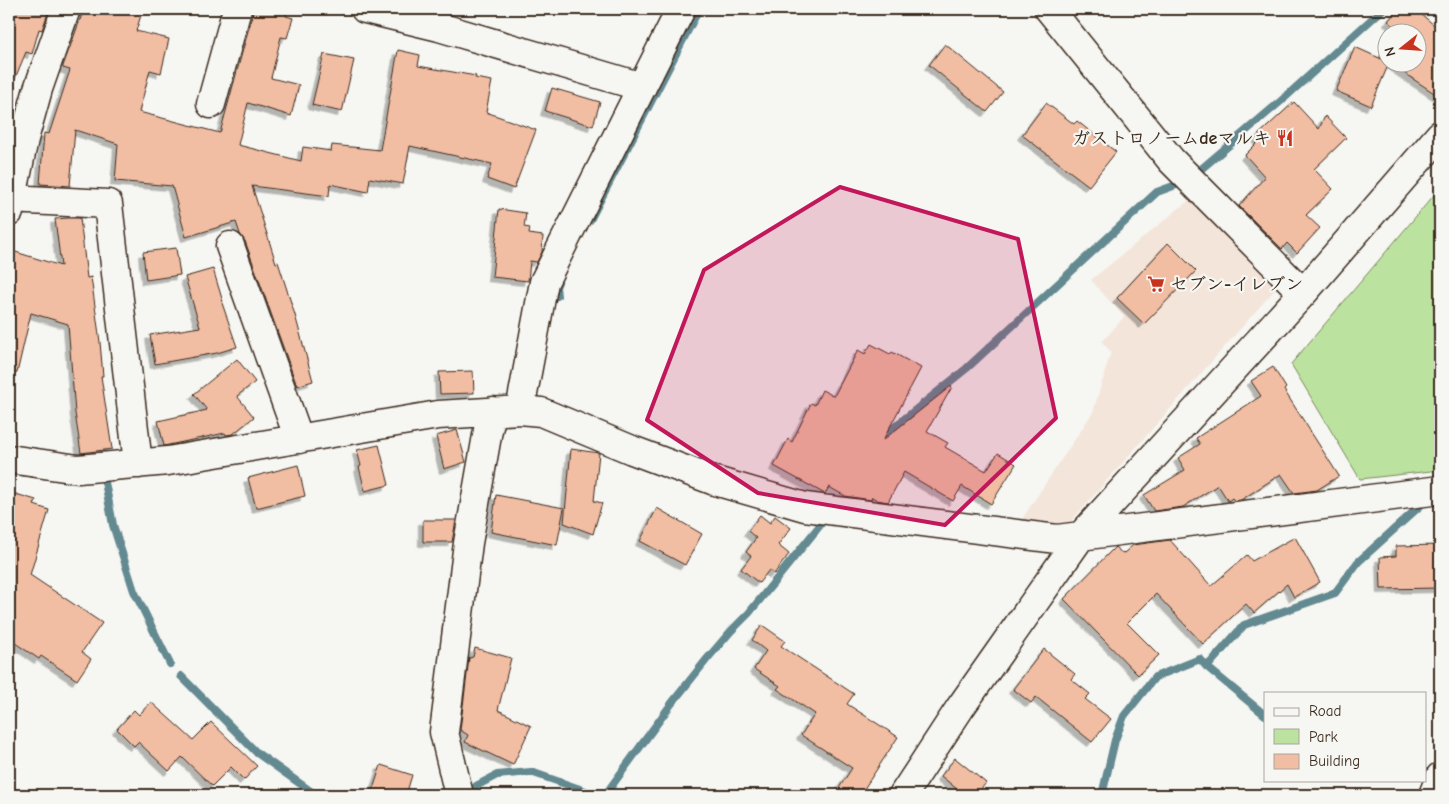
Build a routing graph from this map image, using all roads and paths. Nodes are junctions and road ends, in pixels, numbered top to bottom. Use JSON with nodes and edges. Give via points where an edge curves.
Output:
{"nodes":[{"id":1,"x":66,"y":9,"type":"edge"},
{"id":2,"x":237,"y":9,"type":"edge"},
{"id":3,"x":365,"y":9,"type":"edge"},
{"id":4,"x":681,"y":9,"type":"edge"},
{"id":5,"x":1048,"y":9,"type":"edge"},
{"id":6,"x":642,"y":87,"type":"junction"},
{"id":7,"x":211,"y":104,"type":"dead end"},
{"id":8,"x":1440,"y":135,"type":"edge"},
{"id":9,"x":10,"y":203,"type":"edge"},
{"id":10,"x":230,"y":246,"type":"dead end"},
{"id":11,"x":1302,"y":293,"type":"junction"},
{"id":12,"x":506,"y":410,"type":"junction"},
{"id":13,"x":299,"y":439,"type":"junction"},
{"id":14,"x":9,"y":459,"type":"edge"},
{"id":15,"x":138,"y":464,"type":"junction"},
{"id":16,"x":1440,"y":490,"type":"edge"},
{"id":17,"x":1081,"y":536,"type":"junction"},
{"id":18,"x":1440,"y":777,"type":"edge"},
{"id":19,"x":459,"y":795,"type":"edge"},
{"id":20,"x":902,"y":795,"type":"edge"},
{"id":21,"x":1433,"y":795,"type":"edge"}],
"edges":[{"from":1,"to":9,"type":"street","via":[[38,89]]},
{"from":2,"to":7,"type":"street"},
{"from":3,"to":6,"type":"street","via":[[439,27]]},
{"from":4,"to":6,"type":"street"},
{"from":5,"to":11,"type":"street","via":[[1172,160]]},
{"from":6,"to":12,"type":"street","via":[[544,282]]},
{"from":8,"to":11,"type":"street"},
{"from":9,"to":15,"type":"street","via":[[108,204]]},
{"from":10,"to":13,"type":"street"},
{"from":11,"to":17,"type":"street"},
{"from":12,"to":13,"type":"street","via":[[438,415]]},
{"from":12,"to":17,"type":"street","via":[[541,412],[712,480],[805,507],[1057,538]]},
{"from":12,"to":19,"type":"street","via":[[488,430],[468,543],[444,732]]},
{"from":13,"to":15,"type":"street"},
{"from":14,"to":15,"type":"street","via":[[78,469]]},
{"from":16,"to":17,"type":"street"},
{"from":17,"to":20,"type":"street"},
{"from":18,"to":21,"type":"street"}]}
